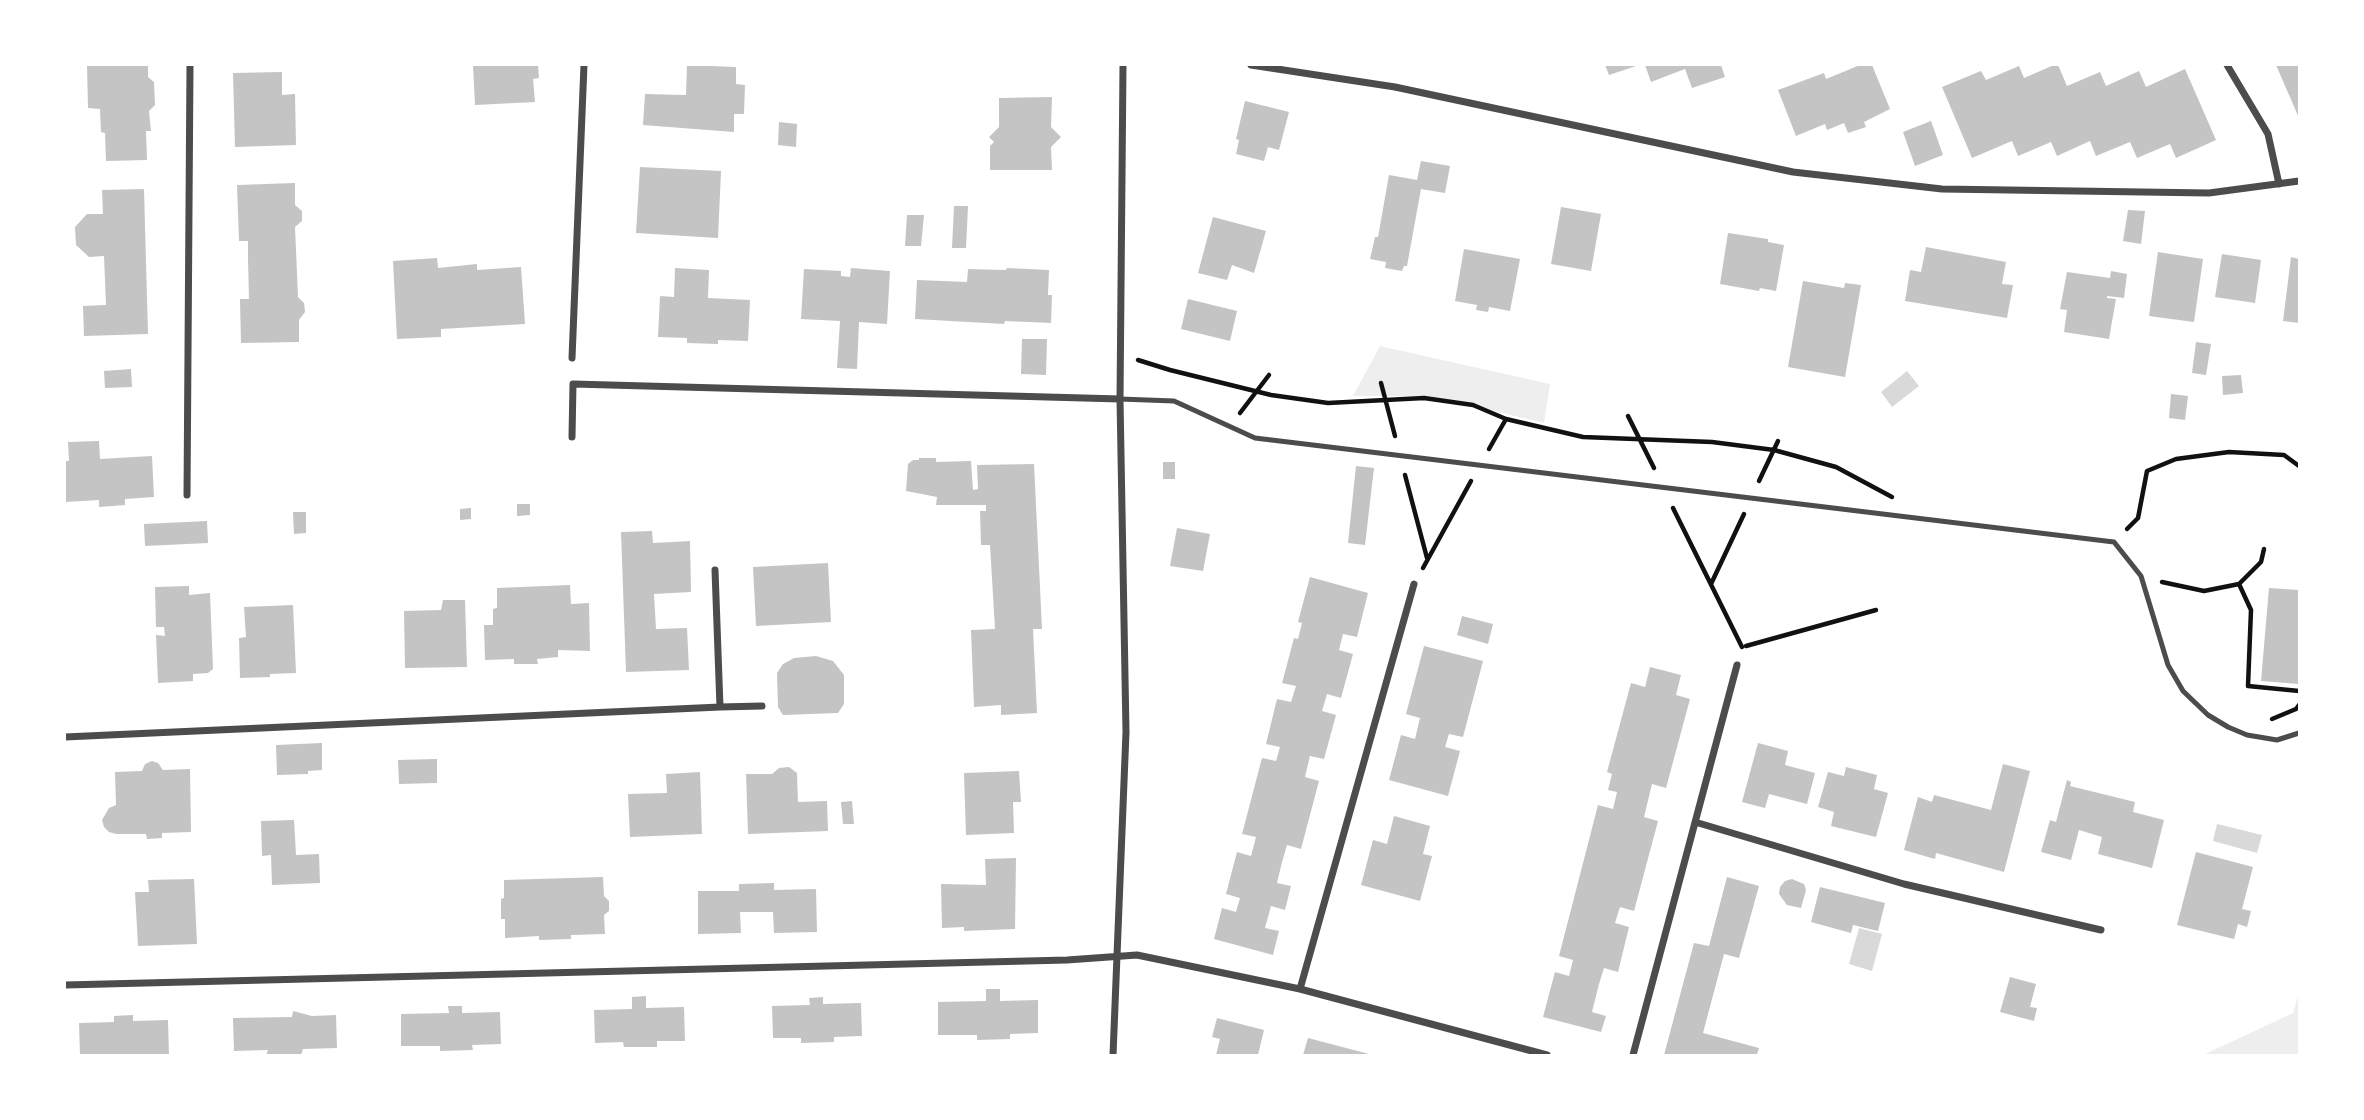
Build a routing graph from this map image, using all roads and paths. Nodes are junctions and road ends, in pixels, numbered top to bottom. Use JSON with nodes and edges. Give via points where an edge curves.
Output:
{"nodes":[{"id":1,"x":190,"y":65,"type":"edge"},
{"id":2,"x":584,"y":65,"type":"edge"},
{"id":3,"x":1123,"y":65,"type":"edge"},
{"id":4,"x":1251,"y":65,"type":"edge"},
{"id":5,"x":2227,"y":65,"type":"edge"},
{"id":6,"x":2299,"y":181,"type":"edge"},
{"id":7,"x":2279,"y":184,"type":"junction"},
{"id":8,"x":1121,"y":355,"type":"junction"},
{"id":9,"x":572,"y":358,"type":"dead end"},
{"id":10,"x":1269,"y":375,"type":"dead end"},
{"id":11,"x":1381,"y":383,"type":"dead end"},
{"id":12,"x":1257,"y":391,"type":"junction"},
{"id":13,"x":1121,"y":398,"type":"junction"},
{"id":14,"x":1385,"y":400,"type":"junction"},
{"id":15,"x":1628,"y":416,"type":"dead end"},
{"id":16,"x":1506,"y":419,"type":"junction"},
{"id":17,"x":1230,"y":426,"type":"junction"},
{"id":18,"x":572,"y":437,"type":"dead end"},
{"id":19,"x":1640,"y":440,"type":"junction"},
{"id":20,"x":1400,"y":455,"type":"junction"},
{"id":21,"x":1480,"y":465,"type":"junction"},
{"id":22,"x":2299,"y":466,"type":"edge"},
{"id":23,"x":1408,"y":484,"type":"dead end"},
{"id":24,"x":1663,"y":487,"type":"junction"},
{"id":25,"x":187,"y":495,"type":"dead end"},
{"id":26,"x":1908,"y":516,"type":"junction"},
{"id":27,"x":2114,"y":542,"type":"junction"},
{"id":28,"x":2264,"y":549,"type":"dead end"},
{"id":29,"x":1428,"y":559,"type":"junction"},
{"id":30,"x":715,"y":570,"type":"dead end"},
{"id":31,"x":2141,"y":576,"type":"junction"},
{"id":32,"x":1413,"y":584,"type":"joint"},
{"id":33,"x":2239,"y":584,"type":"junction"},
{"id":34,"x":1876,"y":610,"type":"dead end"},
{"id":35,"x":1742,"y":648,"type":"junction"},
{"id":36,"x":1737,"y":665,"type":"joint"},
{"id":37,"x":2299,"y":691,"type":"edge"},
{"id":38,"x":762,"y":706,"type":"dead end"},
{"id":39,"x":720,"y":707,"type":"junction"},
{"id":40,"x":2299,"y":733,"type":"edge"},
{"id":41,"x":65,"y":737,"type":"edge"},
{"id":42,"x":1695,"y":822,"type":"junction"},
{"id":43,"x":2101,"y":930,"type":"dead end"},
{"id":44,"x":1119,"y":955,"type":"junction"},
{"id":45,"x":65,"y":985,"type":"edge"},
{"id":46,"x":1300,"y":989,"type":"junction"},
{"id":47,"x":1113,"y":1055,"type":"edge"},
{"id":48,"x":1547,"y":1055,"type":"edge"},
{"id":49,"x":1633,"y":1055,"type":"edge"}],
"edges":[{"from":1,"to":25,"type":"street"},
{"from":2,"to":9,"type":"street"},
{"from":3,"to":8,"type":"street"},
{"from":4,"to":7,"type":"street","via":[[1395,87],[1793,172],[1929,188],[2209,193]]},
{"from":5,"to":7,"type":"street","via":[[2268,134]]},
{"from":6,"to":7,"type":"street"},
{"from":8,"to":12,"type":"path"},
{"from":8,"to":13,"type":"street"},
{"from":10,"to":12,"type":"path"},
{"from":11,"to":14,"type":"path"},
{"from":12,"to":14,"type":"path","via":[[1328,403]]},
{"from":12,"to":17,"type":"path"},
{"from":13,"to":17,"type":"lane","via":[[1174,401]]},
{"from":13,"to":18,"type":"street","via":[[573,384]]},
{"from":13,"to":44,"type":"street","via":[[1126,732]]},
{"from":14,"to":16,"type":"path","via":[[1424,398],[1473,405]]},
{"from":14,"to":20,"type":"path"},
{"from":15,"to":19,"type":"path"},
{"from":16,"to":19,"type":"path","via":[[1583,437]]},
{"from":16,"to":21,"type":"path"},
{"from":17,"to":20,"type":"lane","via":[[1255,438]]},
{"from":19,"to":24,"type":"path"},
{"from":19,"to":26,"type":"path","via":[[1774,450],[1836,467],[1888,493]]},
{"from":20,"to":21,"type":"lane"},
{"from":21,"to":24,"type":"lane"},
{"from":21,"to":29,"type":"path"},
{"from":22,"to":27,"type":"path","via":[[2284,455],[2229,452],[2176,459],[2147,471],[2137,518]]},
{"from":23,"to":29,"type":"path"},
{"from":24,"to":26,"type":"lane"},
{"from":24,"to":35,"type":"path"},
{"from":26,"to":27,"type":"lane"},
{"from":27,"to":31,"type":"lane"},
{"from":28,"to":33,"type":"path","via":[[2261,562]]},
{"from":29,"to":32,"type":"path"},
{"from":30,"to":39,"type":"street"},
{"from":31,"to":33,"type":"path","via":[[2204,591]]},
{"from":31,"to":40,"type":"lane","via":[[2168,665],[2183,691],[2208,715],[2248,735],[2277,740]]},
{"from":32,"to":46,"type":"street"},
{"from":33,"to":37,"type":"path","via":[[2251,610],[2248,687]]},
{"from":34,"to":35,"type":"path"},
{"from":35,"to":36,"type":"path"},
{"from":36,"to":42,"type":"street"},
{"from":38,"to":39,"type":"street"},
{"from":39,"to":41,"type":"street"},
{"from":42,"to":43,"type":"street","via":[[1904,884]]},
{"from":42,"to":49,"type":"street"},
{"from":44,"to":45,"type":"street","via":[[1067,960]]},
{"from":44,"to":46,"type":"street","via":[[1138,955]]},
{"from":44,"to":47,"type":"street"},
{"from":46,"to":48,"type":"street"}]}
